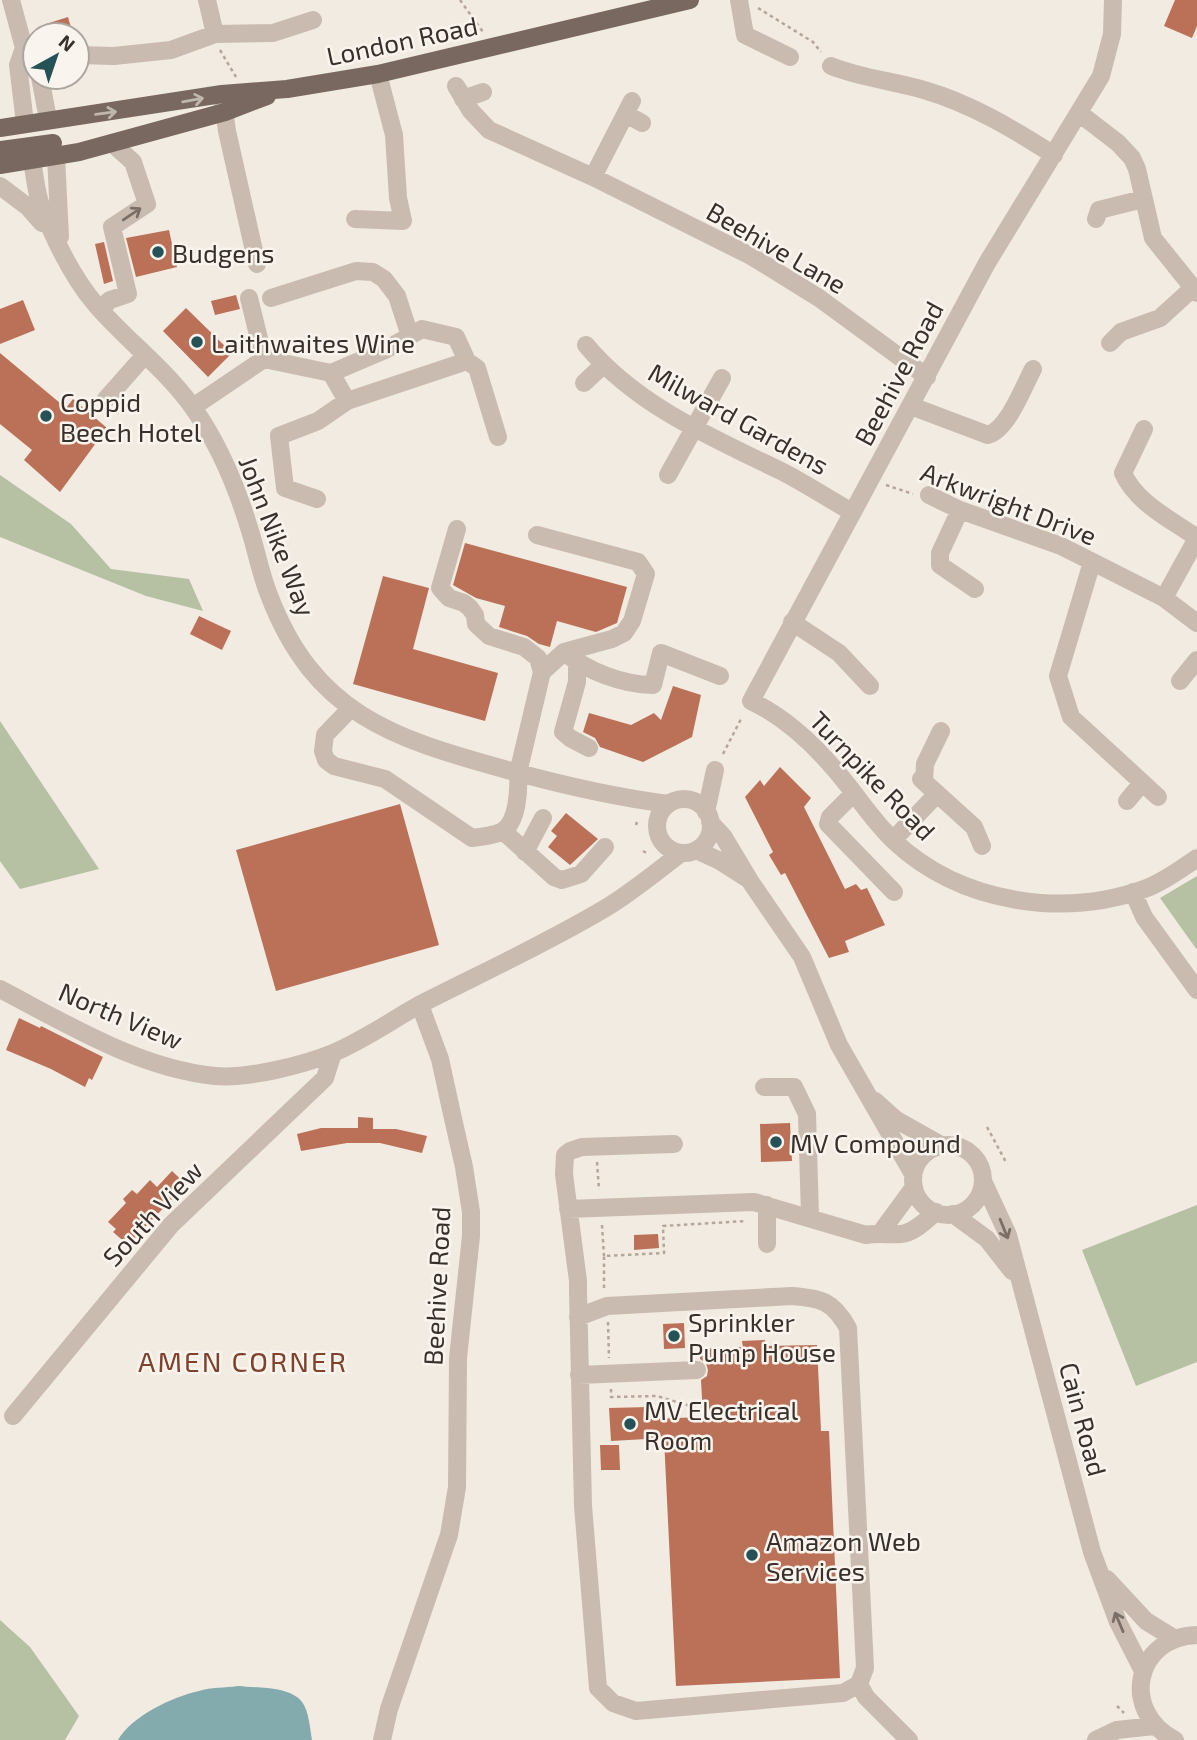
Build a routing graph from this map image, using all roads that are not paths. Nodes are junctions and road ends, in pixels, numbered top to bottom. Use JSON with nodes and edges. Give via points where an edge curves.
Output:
{"nodes":[{"id":1,"x":11,"y":0,"type":"edge"},
{"id":2,"x":207,"y":0,"type":"edge"},
{"id":3,"x":690,"y":0,"type":"edge"},
{"id":4,"x":738,"y":0,"type":"edge"},
{"id":5,"x":1113,"y":0,"type":"edge"},
{"id":6,"x":666,"y":2,"type":"edge"},
{"id":7,"x":313,"y":20,"type":"dead end"},
{"id":8,"x":21,"y":31,"type":"edge"},
{"id":9,"x":215,"y":34,"type":"junction"},
{"id":10,"x":91,"y":55,"type":"edge"},
{"id":11,"x":790,"y":57,"type":"dead end"},
{"id":12,"x":21,"y":62,"type":"edge"},
{"id":13,"x":831,"y":66,"type":"road end"},
{"id":14,"x":378,"y":74,"type":"junction"},
{"id":15,"x":21,"y":90,"type":"edge"},
{"id":16,"x":21,"y":91,"type":"edge"},
{"id":17,"x":43,"y":91,"type":"edge"},
{"id":18,"x":483,"y":92,"type":"dead end"},
{"id":19,"x":224,"y":103,"type":"junction"},
{"id":20,"x":1079,"y":113,"type":"junction"},
{"id":21,"x":48,"y":119,"type":"junction"},
{"id":22,"x":25,"y":123,"type":"junction"},
{"id":23,"x":642,"y":123,"type":"dead end"},
{"id":24,"x":0,"y":128,"type":"edge"},
{"id":25,"x":112,"y":143,"type":"junction"},
{"id":26,"x":0,"y":150,"type":"edge"},
{"id":27,"x":54,"y":150,"type":"junction"},
{"id":28,"x":31,"y":154,"type":"junction"},
{"id":29,"x":1054,"y":155,"type":"junction"},
{"id":30,"x":0,"y":165,"type":"edge"},
{"id":31,"x":593,"y":177,"type":"junction"},
{"id":32,"x":0,"y":186,"type":"edge"},
{"id":33,"x":1143,"y":199,"type":"junction"},
{"id":34,"x":355,"y":219,"type":"dead end"},
{"id":35,"x":1096,"y":219,"type":"dead end"},
{"id":36,"x":62,"y":248,"type":"junction"},
{"id":37,"x":257,"y":264,"type":"dead end"},
{"id":38,"x":1195,"y":290,"type":"edge"},
{"id":39,"x":271,"y":298,"type":"dead end"},
{"id":40,"x":249,"y":299,"type":"dead end"},
{"id":41,"x":100,"y":309,"type":"junction"},
{"id":42,"x":410,"y":336,"type":"junction"},
{"id":43,"x":1110,"y":343,"type":"dead end"},
{"id":44,"x":586,"y":345,"type":"dead end"},
{"id":45,"x":145,"y":355,"type":"junction"},
{"id":46,"x":264,"y":359,"type":"junction"},
{"id":47,"x":467,"y":361,"type":"junction"},
{"id":48,"x":603,"y":365,"type":"junction"},
{"id":49,"x":1033,"y":369,"type":"dead end"},
{"id":50,"x":331,"y":373,"type":"junction"},
{"id":51,"x":927,"y":377,"type":"junction"},
{"id":52,"x":722,"y":378,"type":"dead end"},
{"id":53,"x":584,"y":383,"type":"dead end"},
{"id":54,"x":106,"y":399,"type":"dead end"},
{"id":55,"x":346,"y":401,"type":"junction"},
{"id":56,"x":911,"y":406,"type":"junction"},
{"id":57,"x":193,"y":407,"type":"junction"},
{"id":58,"x":694,"y":427,"type":"junction"},
{"id":59,"x":1144,"y":429,"type":"dead end"},
{"id":60,"x":498,"y":437,"type":"dead end"},
{"id":61,"x":668,"y":475,"type":"dead end"},
{"id":62,"x":929,"y":495,"type":"road end"},
{"id":63,"x":317,"y":499,"type":"dead end"},
{"id":64,"x":960,"y":510,"type":"junction"},
{"id":65,"x":852,"y":512,"type":"junction"},
{"id":66,"x":457,"y":529,"type":"dead end"},
{"id":67,"x":537,"y":535,"type":"dead end"},
{"id":68,"x":1197,"y":538,"type":"edge"},
{"id":69,"x":1092,"y":562,"type":"junction"},
{"id":70,"x":975,"y":589,"type":"dead end"},
{"id":71,"x":1164,"y":598,"type":"junction"},
{"id":72,"x":792,"y":622,"type":"junction"},
{"id":73,"x":1197,"y":623,"type":"edge"},
{"id":74,"x":571,"y":658,"type":"junction"},
{"id":75,"x":1197,"y":660,"type":"edge"},
{"id":76,"x":542,"y":672,"type":"junction"},
{"id":77,"x":720,"y":676,"type":"dead end"},
{"id":78,"x":1180,"y":681,"type":"dead end"},
{"id":79,"x":870,"y":686,"type":"dead end"},
{"id":80,"x":751,"y":701,"type":"joint"},
{"id":81,"x":351,"y":708,"type":"junction"},
{"id":82,"x":941,"y":731,"type":"dead end"},
{"id":83,"x":589,"y":748,"type":"dead end"},
{"id":84,"x":518,"y":773,"type":"junction"},
{"id":85,"x":1142,"y":783,"type":"junction"},
{"id":86,"x":927,"y":785,"type":"junction"},
{"id":87,"x":854,"y":793,"type":"junction"},
{"id":88,"x":1158,"y":797,"type":"dead end"},
{"id":89,"x":626,"y":799,"type":"junction"},
{"id":90,"x":688,"y":800,"type":"junction"},
{"id":91,"x":1127,"y":801,"type":"dead end"},
{"id":92,"x":669,"y":804,"type":"junction"},
{"id":93,"x":708,"y":817,"type":"junction"},
{"id":94,"x":543,"y":818,"type":"dead end"},
{"id":95,"x":503,"y":831,"type":"junction"},
{"id":96,"x":660,"y":836,"type":"junction"},
{"id":97,"x":894,"y":840,"type":"junction"},
{"id":98,"x":982,"y":846,"type":"dead end"},
{"id":99,"x":606,"y":847,"type":"dead end"},
{"id":100,"x":688,"y":851,"type":"junction"},
{"id":101,"x":525,"y":852,"type":"junction"},
{"id":102,"x":1197,"y":858,"type":"edge"},
{"id":103,"x":644,"y":879,"type":"junction"},
{"id":104,"x":750,"y":881,"type":"junction"},
{"id":105,"x":894,"y":892,"type":"dead end"},
{"id":106,"x":1133,"y":892,"type":"junction"},
{"id":107,"x":0,"y":989,"type":"edge"},
{"id":108,"x":1197,"y":990,"type":"edge"},
{"id":109,"x":420,"y":1005,"type":"junction"},
{"id":110,"x":333,"y":1053,"type":"junction"},
{"id":111,"x":764,"y":1087,"type":"dead end"},
{"id":112,"x":867,"y":1094,"type":"junction"},
{"id":113,"x":674,"y":1144,"type":"dead end"},
{"id":114,"x":941,"y":1146,"type":"junction"},
{"id":115,"x":913,"y":1181,"type":"junction"},
{"id":116,"x":983,"y":1181,"type":"junction"},
{"id":117,"x":568,"y":1209,"type":"junction"},
{"id":118,"x":762,"y":1209,"type":"junction"},
{"id":119,"x":944,"y":1213,"type":"junction"},
{"id":120,"x":810,"y":1217,"type":"junction"},
{"id":121,"x":881,"y":1232,"type":"junction"},
{"id":122,"x":767,"y":1244,"type":"dead end"},
{"id":123,"x":1018,"y":1279,"type":"junction"},
{"id":124,"x":578,"y":1317,"type":"junction"},
{"id":125,"x":697,"y":1370,"type":"dead end"},
{"id":126,"x":579,"y":1374,"type":"junction"},
{"id":127,"x":13,"y":1416,"type":"dead end"},
{"id":128,"x":1100,"y":1571,"type":"junction"},
{"id":129,"x":1197,"y":1636,"type":"edge"},
{"id":130,"x":1175,"y":1639,"type":"junction"},
{"id":131,"x":1143,"y":1671,"type":"junction"},
{"id":132,"x":859,"y":1684,"type":"junction"},
{"id":133,"x":1141,"y":1698,"type":"junction"},
{"id":134,"x":1154,"y":1726,"type":"junction"},
{"id":135,"x":1116,"y":1730,"type":"junction"},
{"id":136,"x":382,"y":1740,"type":"edge"},
{"id":137,"x":909,"y":1740,"type":"edge"},
{"id":138,"x":1096,"y":1740,"type":"edge"},
{"id":139,"x":1175,"y":1740,"type":"edge"}],
"edges":[{"from":1,"to":8,"type":"street"},
{"from":2,"to":9,"type":"street"},
{"from":3,"to":6,"type":"main road","name":"London Road"},
{"from":4,"to":11,"type":"street","via":[[745,35]]},
{"from":5,"to":20,"type":"street","name":"Beehive Road","via":[[1106,63]]},
{"from":6,"to":14,"type":"main road","name":"London Road"},
{"from":7,"to":9,"type":"street","via":[[273,33]]},
{"from":9,"to":10,"type":"street","via":[[171,50]]},
{"from":12,"to":15,"type":"street"},
{"from":13,"to":29,"type":"street","via":[[925,90],[996,119]]},
{"from":14,"to":19,"type":"main road","name":"London Road"},
{"from":14,"to":34,"type":"street","via":[[394,135],[402,221]]},
{"from":16,"to":22,"type":"street"},
{"from":17,"to":21,"type":"street"},
{"from":18,"to":31,"type":"street","name":"Beehive Lane","via":[[459,92],[489,130]]},
{"from":21,"to":19,"type":"main road","name":"London Road","one_way":true},
{"from":19,"to":25,"type":"main road","name":"London Road"},
{"from":19,"to":37,"type":"street"},
{"from":20,"to":29,"type":"street","name":"Beehive Road"},
{"from":20,"to":33,"type":"street","via":[[1132,158]]},
{"from":21,"to":22,"type":"main road","name":"London Road"},
{"from":21,"to":27,"type":"main road"},
{"from":22,"to":24,"type":"main road","name":"London Road"},
{"from":22,"to":28,"type":"main road"},
{"from":23,"to":31,"type":"street","via":[[629,108]]},
{"from":25,"to":27,"type":"main road","name":"London Road"},
{"from":41,"to":25,"type":"street","one_way":true,"via":[[128,294],[112,227],[147,204],[133,162]]},
{"from":26,"to":28,"type":"main road"},
{"from":27,"to":28,"type":"main road","name":"London Road"},
{"from":27,"to":36,"type":"street","name":"John Nike Way"},
{"from":28,"to":30,"type":"main road"},
{"from":28,"to":36,"type":"street","name":"John Nike Way","via":[[41,206]]},
{"from":29,"to":51,"type":"street","name":"Beehive Road","via":[[987,263]]},
{"from":31,"to":51,"type":"street","name":"Beehive Lane","via":[[751,256],[819,298]]},
{"from":32,"to":36,"type":"street","name":"John Nike Way","via":[[28,206]]},
{"from":33,"to":35,"type":"street","via":[[1099,210]]},
{"from":33,"to":38,"type":"street","via":[[1153,239]]},
{"from":36,"to":41,"type":"street","name":"John Nike Way"},
{"from":38,"to":43,"type":"street","via":[[1160,318],[1121,332]]},
{"from":39,"to":42,"type":"street","via":[[356,271],[373,272],[397,296]]},
{"from":40,"to":46,"type":"street"},
{"from":41,"to":45,"type":"street","name":"John Nike Way"},
{"from":42,"to":47,"type":"street","via":[[422,329],[456,337]]},
{"from":42,"to":50,"type":"street"},
{"from":44,"to":48,"type":"street","name":"Milward Gardens"},
{"from":45,"to":54,"type":"street"},
{"from":45,"to":57,"type":"street","name":"John Nike Way"},
{"from":46,"to":50,"type":"street"},
{"from":46,"to":57,"type":"street"},
{"from":47,"to":55,"type":"street"},
{"from":47,"to":60,"type":"street","via":[[477,368]]},
{"from":48,"to":53,"type":"street"},
{"from":48,"to":58,"type":"street","name":"Milward Gardens","via":[[661,409]]},
{"from":49,"to":56,"type":"street","via":[[1004,424],[988,435]]},
{"from":50,"to":55,"type":"street"},
{"from":51,"to":56,"type":"street","name":"Beehive Road"},
{"from":52,"to":58,"type":"street"},
{"from":55,"to":63,"type":"street","via":[[318,421],[279,436],[285,488]]},
{"from":56,"to":65,"type":"street","name":"Beehive Road"},
{"from":57,"to":81,"type":"street","name":"John Nike Way","via":[[236,490],[268,593],[286,633],[308,666]]},
{"from":58,"to":61,"type":"street"},
{"from":58,"to":65,"type":"street","name":"Milward Gardens"},
{"from":59,"to":68,"type":"street","via":[[1124,473],[1128,484],[1154,509]]},
{"from":62,"to":64,"type":"street","name":"Arkwright Drive"},
{"from":64,"to":69,"type":"street","name":"Arkwright Drive","via":[[1061,546]]},
{"from":64,"to":70,"type":"street","via":[[940,553],[940,565]]},
{"from":65,"to":72,"type":"street","name":"Beehive Road"},
{"from":66,"to":76,"type":"street","via":[[440,588],[470,608],[476,624],[489,636],[534,653]]},
{"from":67,"to":74,"type":"street","via":[[638,562],[646,574],[624,633]]},
{"from":68,"to":71,"type":"street"},
{"from":69,"to":71,"type":"street","name":"Arkwright Drive"},
{"from":69,"to":85,"type":"street","via":[[1058,676],[1071,717]]},
{"from":71,"to":73,"type":"street","name":"Arkwright Drive"},
{"from":72,"to":79,"type":"street","via":[[839,653]]},
{"from":72,"to":80,"type":"street","name":"Beehive Road"},
{"from":74,"to":76,"type":"street"},
{"from":74,"to":77,"type":"street","via":[[635,685],[653,685],[661,653]]},
{"from":74,"to":83,"type":"street","via":[[577,682],[563,732]]},
{"from":75,"to":78,"type":"street"},
{"from":76,"to":84,"type":"street"},
{"from":80,"to":87,"type":"street","name":"Turnpike Road","via":[[804,737]]},
{"from":81,"to":84,"type":"street","name":"John Nike Way","via":[[410,740]]},
{"from":81,"to":95,"type":"street","via":[[325,735],[326,760],[385,779],[472,838]]},
{"from":82,"to":86,"type":"street","via":[[925,764]]},
{"from":84,"to":89,"type":"street","name":"John Nike Way"},
{"from":84,"to":95,"type":"street","via":[[513,815]]},
{"from":85,"to":88,"type":"street"},
{"from":85,"to":91,"type":"street"},
{"from":86,"to":97,"type":"street"},
{"from":86,"to":98,"type":"street","via":[[974,827]]},
{"from":87,"to":97,"type":"street","name":"Turnpike Road"},
{"from":87,"to":105,"type":"street","via":[[828,824]]},
{"from":89,"to":92,"type":"street","name":"John Nike Way"},
{"from":89,"to":96,"type":"street","name":"John Nike Way"},
{"from":90,"to":92,"type":"street"},
{"from":90,"to":93,"type":"street","via":[[701,806]]},
{"from":90,"to":93,"type":"street","via":[[715,769]]},
{"from":92,"to":96,"type":"street","via":[[660,814]]},
{"from":93,"to":100,"type":"street","via":[[707,838]]},
{"from":93,"to":104,"type":"street"},
{"from":94,"to":101,"type":"street"},
{"from":95,"to":101,"type":"street"},
{"from":96,"to":100,"type":"street","via":[[674,851]]},
{"from":96,"to":103,"type":"street"},
{"from":97,"to":106,"type":"street","name":"Turnpike Road","via":[[953,881],[1021,901],[1068,904]]},
{"from":99,"to":101,"type":"street","via":[[581,874],[562,880]]},
{"from":100,"to":103,"type":"street"},
{"from":100,"to":104,"type":"street","via":[[718,860]]},
{"from":102,"to":106,"type":"street","name":"Turnpike Road","via":[[1163,881]]},
{"from":103,"to":109,"type":"street","via":[[606,908]]},
{"from":104,"to":112,"type":"street","via":[[802,957],[839,1045]]},
{"from":106,"to":108,"type":"street","via":[[1144,917]]},
{"from":107,"to":110,"type":"street","name":"North View","via":[[130,1053],[192,1072],[237,1076]]},
{"from":109,"to":110,"type":"street","name":"North View"},
{"from":109,"to":136,"type":"street","name":"Beehive Road","via":[[440,1059],[464,1167],[471,1236],[458,1358],[457,1487],[449,1535]]},
{"from":110,"to":127,"type":"street","name":"South View","via":[[325,1078],[170,1225]]},
{"from":111,"to":120,"type":"street","via":[[794,1087],[807,1114]]},
{"from":112,"to":114,"type":"street","via":[[895,1119]]},
{"from":112,"to":115,"type":"street"},
{"from":113,"to":117,"type":"street","via":[[570,1151],[565,1155],[564,1174]]},
{"from":114,"to":115,"type":"street","via":[[924,1155]]},
{"from":114,"to":116,"type":"street","via":[[959,1147],[974,1156]]},
{"from":115,"to":119,"type":"street","via":[[918,1198]]},
{"from":115,"to":121,"type":"street"},
{"from":116,"to":119,"type":"street","via":[[970,1206]]},
{"from":116,"to":123,"type":"street","name":"Cain Road","one_way":true,"via":[[1008,1235]]},
{"from":117,"to":118,"type":"street","via":[[616,1206],[630,1195],[692,1193],[743,1194]]},
{"from":117,"to":124,"type":"street"},
{"from":118,"to":120,"type":"street"},
{"from":118,"to":122,"type":"street"},
{"from":119,"to":121,"type":"street","via":[[903,1234]]},
{"from":119,"to":123,"type":"street","name":"Cain Road","via":[[996,1248]]},
{"from":120,"to":121,"type":"street","via":[[866,1235]]},
{"from":123,"to":128,"type":"street","name":"Cain Road"},
{"from":124,"to":126,"type":"street"},
{"from":124,"to":132,"type":"street","via":[[607,1306],[792,1296],[816,1297],[838,1310],[848,1328],[865,1668]]},
{"from":125,"to":126,"type":"street"},
{"from":126,"to":132,"type":"street","via":[[583,1506],[598,1688],[613,1703],[636,1711],[843,1693]]},
{"from":128,"to":130,"type":"street","name":"Cain Road","via":[[1146,1621]]},
{"from":131,"to":128,"type":"street","name":"Cain Road","one_way":true,"via":[[1118,1622]]},
{"from":129,"to":130,"type":"street"},
{"from":130,"to":131,"type":"street","via":[[1155,1651]]},
{"from":131,"to":133,"type":"street"},
{"from":132,"to":137,"type":"street"},
{"from":133,"to":134,"type":"street"},
{"from":133,"to":135,"type":"street"},
{"from":134,"to":135,"type":"street"},
{"from":134,"to":139,"type":"street"},
{"from":135,"to":138,"type":"street"}]}
